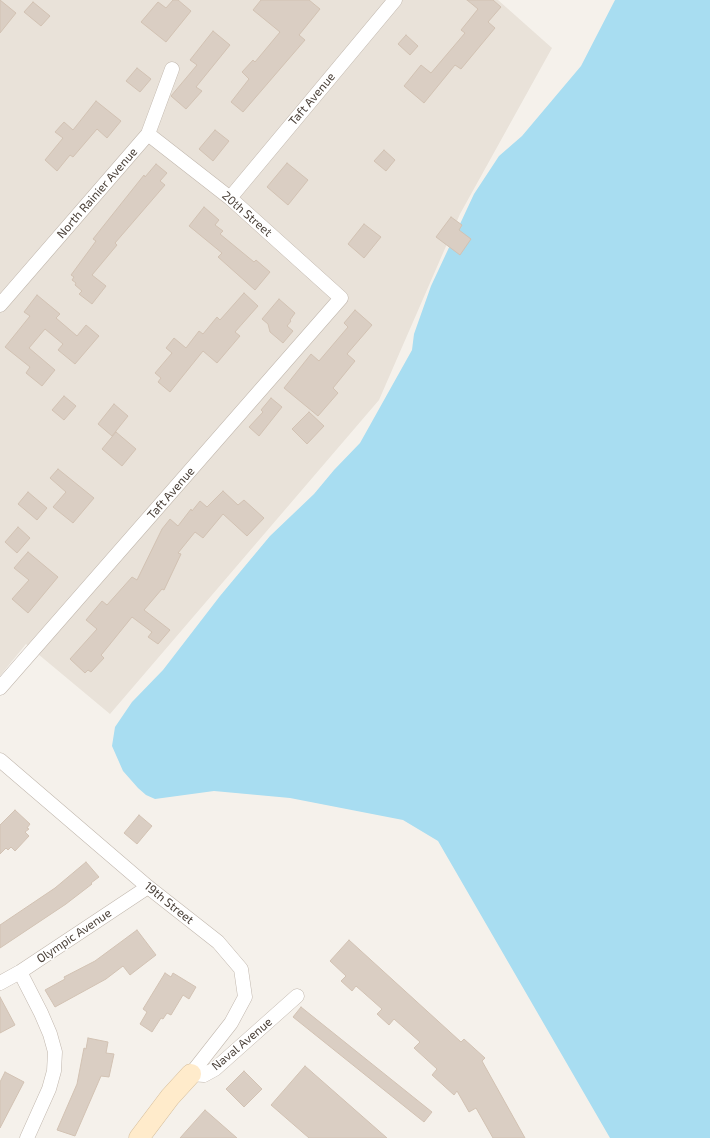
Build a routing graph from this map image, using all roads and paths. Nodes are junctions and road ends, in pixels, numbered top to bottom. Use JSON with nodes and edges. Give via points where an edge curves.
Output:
{"nodes":[{"id":1,"x":395,"y":0,"type":"edge"},
{"id":2,"x":172,"y":69,"type":"dead end"},
{"id":3,"x":148,"y":134,"type":"junction"},
{"id":4,"x":230,"y":198,"type":"junction"},
{"id":5,"x":341,"y":298,"type":"joint"},
{"id":6,"x":0,"y":305,"type":"edge"},
{"id":7,"x":0,"y":688,"type":"edge"},
{"id":8,"x":1,"y":764,"type":"edge"},
{"id":9,"x":148,"y":887,"type":"junction"},
{"id":10,"x":20,"y":972,"type":"junction"},
{"id":11,"x":0,"y":983,"type":"edge"},
{"id":12,"x":297,"y":996,"type":"dead end"},
{"id":13,"x":191,"y":1074,"type":"junction"},
{"id":14,"x":27,"y":1138,"type":"edge"},
{"id":15,"x":139,"y":1138,"type":"edge"}],
"edges":[{"from":1,"to":4,"type":"street","name":"Taft Avenue"},
{"from":2,"to":3,"type":"street","name":"North Rainier Avenue"},
{"from":3,"to":4,"type":"street","name":"20th Street"},
{"from":3,"to":6,"type":"street","name":"North Rainier Avenue"},
{"from":4,"to":5,"type":"street","name":"20th Street"},
{"from":5,"to":7,"type":"street","name":"Taft Avenue"},
{"from":8,"to":9,"type":"street","name":"19th Street"},
{"from":9,"to":10,"type":"street","name":"Olympic Avenue"},
{"from":9,"to":13,"type":"street","name":"19th Street","via":[[218,942],[241,969],[245,997],[231,1023]]},
{"from":10,"to":11,"type":"street","name":"Olympic Avenue"},
{"from":10,"to":14,"type":"street","via":[[41,1013],[55,1052],[54,1071],[49,1089]]},
{"from":12,"to":13,"type":"street","name":"Naval Avenue","via":[[215,1069],[204,1075]]},
{"from":13,"to":15,"type":"street"}]}
